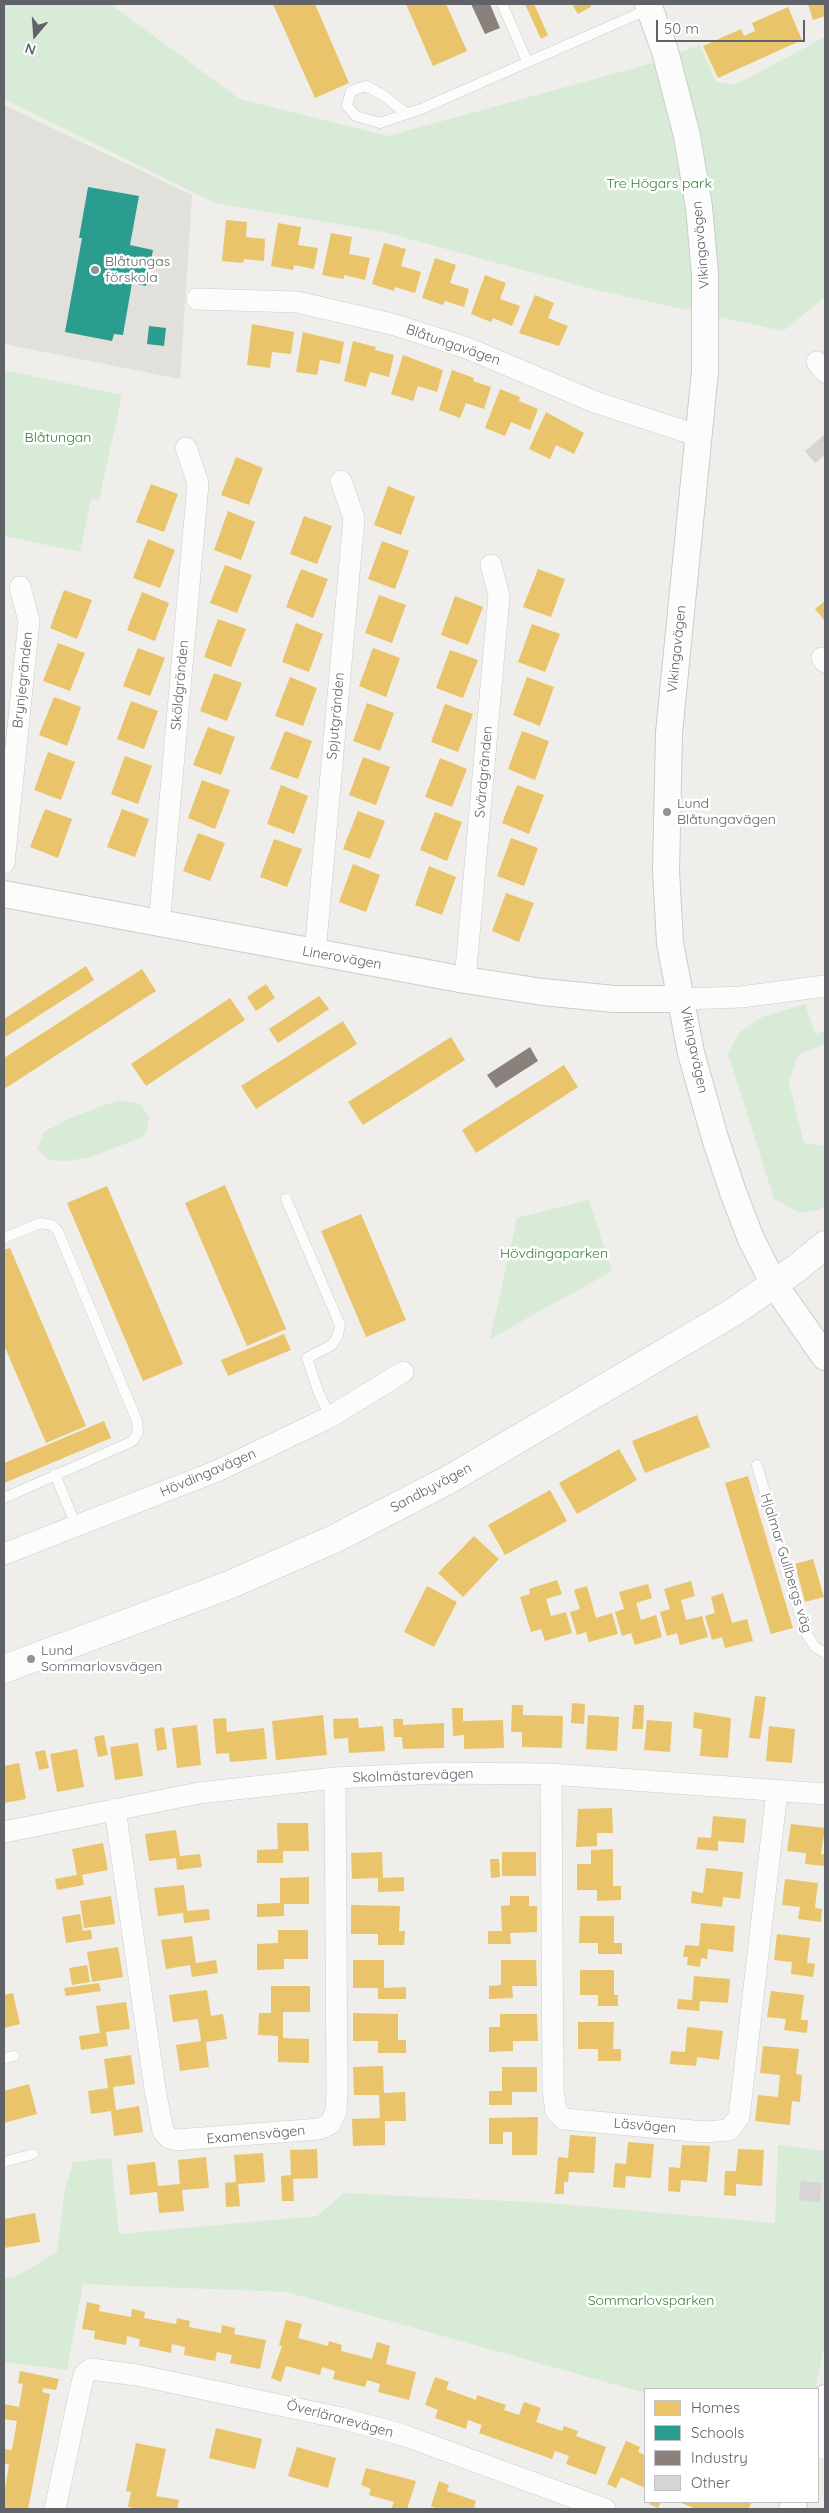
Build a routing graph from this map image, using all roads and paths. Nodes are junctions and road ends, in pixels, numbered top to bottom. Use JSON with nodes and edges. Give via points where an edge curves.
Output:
{"nodes":[{"id":1,"x":502,"y":4,"type":"edge"},
{"id":2,"x":653,"y":5,"type":"edge"},
{"id":3,"x":527,"y":61,"type":"junction"},
{"id":4,"x":407,"y":114,"type":"junction"},
{"id":5,"x":197,"y":299,"type":"dead end"},
{"id":6,"x":699,"y":436,"type":"junction"},
{"id":7,"x":186,"y":448,"type":"dead end"},
{"id":8,"x":340,"y":481,"type":"dead end"},
{"id":9,"x":492,"y":565,"type":"dead end"},
{"id":10,"x":20,"y":587,"type":"dead end"},
{"id":11,"x":4,"y":863,"type":"edge"},
{"id":12,"x":4,"y":894,"type":"edge"},
{"id":13,"x":159,"y":925,"type":"junction"},
{"id":14,"x":315,"y":953,"type":"junction"},
{"id":15,"x":465,"y":980,"type":"junction"},
{"id":16,"x":825,"y":986,"type":"edge"},
{"id":17,"x":683,"y":999,"type":"junction"},
{"id":18,"x":286,"y":1199,"type":"dead end"},
{"id":19,"x":4,"y":1238,"type":"edge"},
{"id":20,"x":825,"y":1245,"type":"edge"},
{"id":21,"x":774,"y":1284,"type":"junction"},
{"id":22,"x":825,"y":1357,"type":"edge"},
{"id":23,"x":403,"y":1372,"type":"dead end"},
{"id":24,"x":330,"y":1417,"type":"junction"},
{"id":25,"x":757,"y":1465,"type":"dead end"},
{"id":26,"x":55,"y":1474,"type":"junction"},
{"id":27,"x":4,"y":1498,"type":"edge"},
{"id":28,"x":76,"y":1526,"type":"junction"},
{"id":29,"x":4,"y":1554,"type":"edge"},
{"id":30,"x":825,"y":1654,"type":"edge"},
{"id":31,"x":4,"y":1669,"type":"edge"},
{"id":32,"x":551,"y":1774,"type":"junction"},
{"id":33,"x":335,"y":1778,"type":"junction"},
{"id":34,"x":777,"y":1791,"type":"junction"},
{"id":35,"x":825,"y":1794,"type":"edge"},
{"id":36,"x":115,"y":1809,"type":"junction"},
{"id":37,"x":4,"y":1832,"type":"edge"},
{"id":38,"x":33,"y":2154,"type":"dead end"},
{"id":39,"x":4,"y":2162,"type":"edge"},
{"id":40,"x":825,"y":2398,"type":"edge"},
{"id":41,"x":819,"y":2423,"type":"edge"},
{"id":42,"x":55,"y":2509,"type":"edge"},
{"id":43,"x":606,"y":2509,"type":"edge"}],
"edges":[{"from":1,"to":3,"type":"lane"},
{"from":2,"to":3,"type":"lane"},
{"from":2,"to":6,"type":"street","name":"Vikingavägen","via":[[687,136],[701,224],[705,274],[705,371]]},
{"from":3,"to":4,"type":"lane"},
{"from":4,"to":4,"type":"lane","via":[[380,123],[356,116],[347,106],[351,91],[366,86]]},
{"from":5,"to":6,"type":"street","name":"Blåtungavägen","via":[[297,302],[392,324],[468,348],[595,402]]},
{"from":6,"to":17,"type":"street","name":"Vikingavägen","via":[[669,733],[666,812],[670,943]]},
{"from":7,"to":13,"type":"street","name":"Sköldgränden","via":[[198,483]]},
{"from":8,"to":14,"type":"street","name":"Spjutgränden","via":[[354,518]]},
{"from":9,"to":15,"type":"street","name":"Svärdgränden","via":[[500,596]]},
{"from":10,"to":11,"type":"street","name":"Brynjegränden","via":[[29,621]]},
{"from":12,"to":13,"type":"street","name":"Linerovägen"},
{"from":13,"to":14,"type":"street","name":"Linerovägen"},
{"from":14,"to":15,"type":"street","name":"Linerovägen"},
{"from":15,"to":17,"type":"street","name":"Linerovägen","via":[[614,999]]},
{"from":16,"to":17,"type":"street","via":[[740,997]]},
{"from":17,"to":21,"type":"street","name":"Vikingavägen","via":[[691,1053],[715,1138],[746,1227]]},
{"from":18,"to":24,"type":"lane","via":[[340,1325],[332,1345],[307,1358]]},
{"from":19,"to":26,"type":"lane","via":[[41,1222],[58,1231],[137,1421],[138,1432],[133,1440]]},
{"from":20,"to":21,"type":"main road","name":"Sandbyvägen"},
{"from":21,"to":22,"type":"street","name":"Vikingavägen"},
{"from":21,"to":31,"type":"main road","name":"Sandbyvägen","via":[[732,1313],[450,1479],[334,1539],[229,1585]]},
{"from":23,"to":24,"type":"street","name":"Hövdingavägen"},
{"from":24,"to":28,"type":"street","name":"Hövdingavägen","via":[[217,1471]]},
{"from":25,"to":30,"type":"lane","name":"Hjalmar Gullbergs väg","via":[[804,1632]]},
{"from":26,"to":27,"type":"lane"},
{"from":26,"to":28,"type":"lane"},
{"from":28,"to":29,"type":"street","name":"Hövdingavägen"},
{"from":32,"to":33,"type":"street","name":"Skolmästarevägen","via":[[439,1773]]},
{"from":32,"to":34,"type":"street","name":"Skolmästarevägen"},
{"from":32,"to":34,"type":"street","name":"Läsvägen","via":[[553,2083],[556,2111],[564,2119],[704,2132],[729,2130],[740,2117]]},
{"from":33,"to":36,"type":"street","name":"Skolmästarevägen","via":[[199,1793]]},
{"from":33,"to":36,"type":"street","name":"Examensvägen","via":[[337,2093],[336,2112],[330,2124],[319,2129],[176,2140],[163,2131]]},
{"from":34,"to":35,"type":"street","name":"Skolmästarevägen"},
{"from":36,"to":37,"type":"street","name":"Skolmästarevägen"},
{"from":38,"to":39,"type":"lane"},
{"from":40,"to":41,"type":"street"},
{"from":42,"to":43,"type":"street","name":"Överlärarevägen","via":[[80,2391],[90,2369],[278,2403],[403,2435]]}]}
